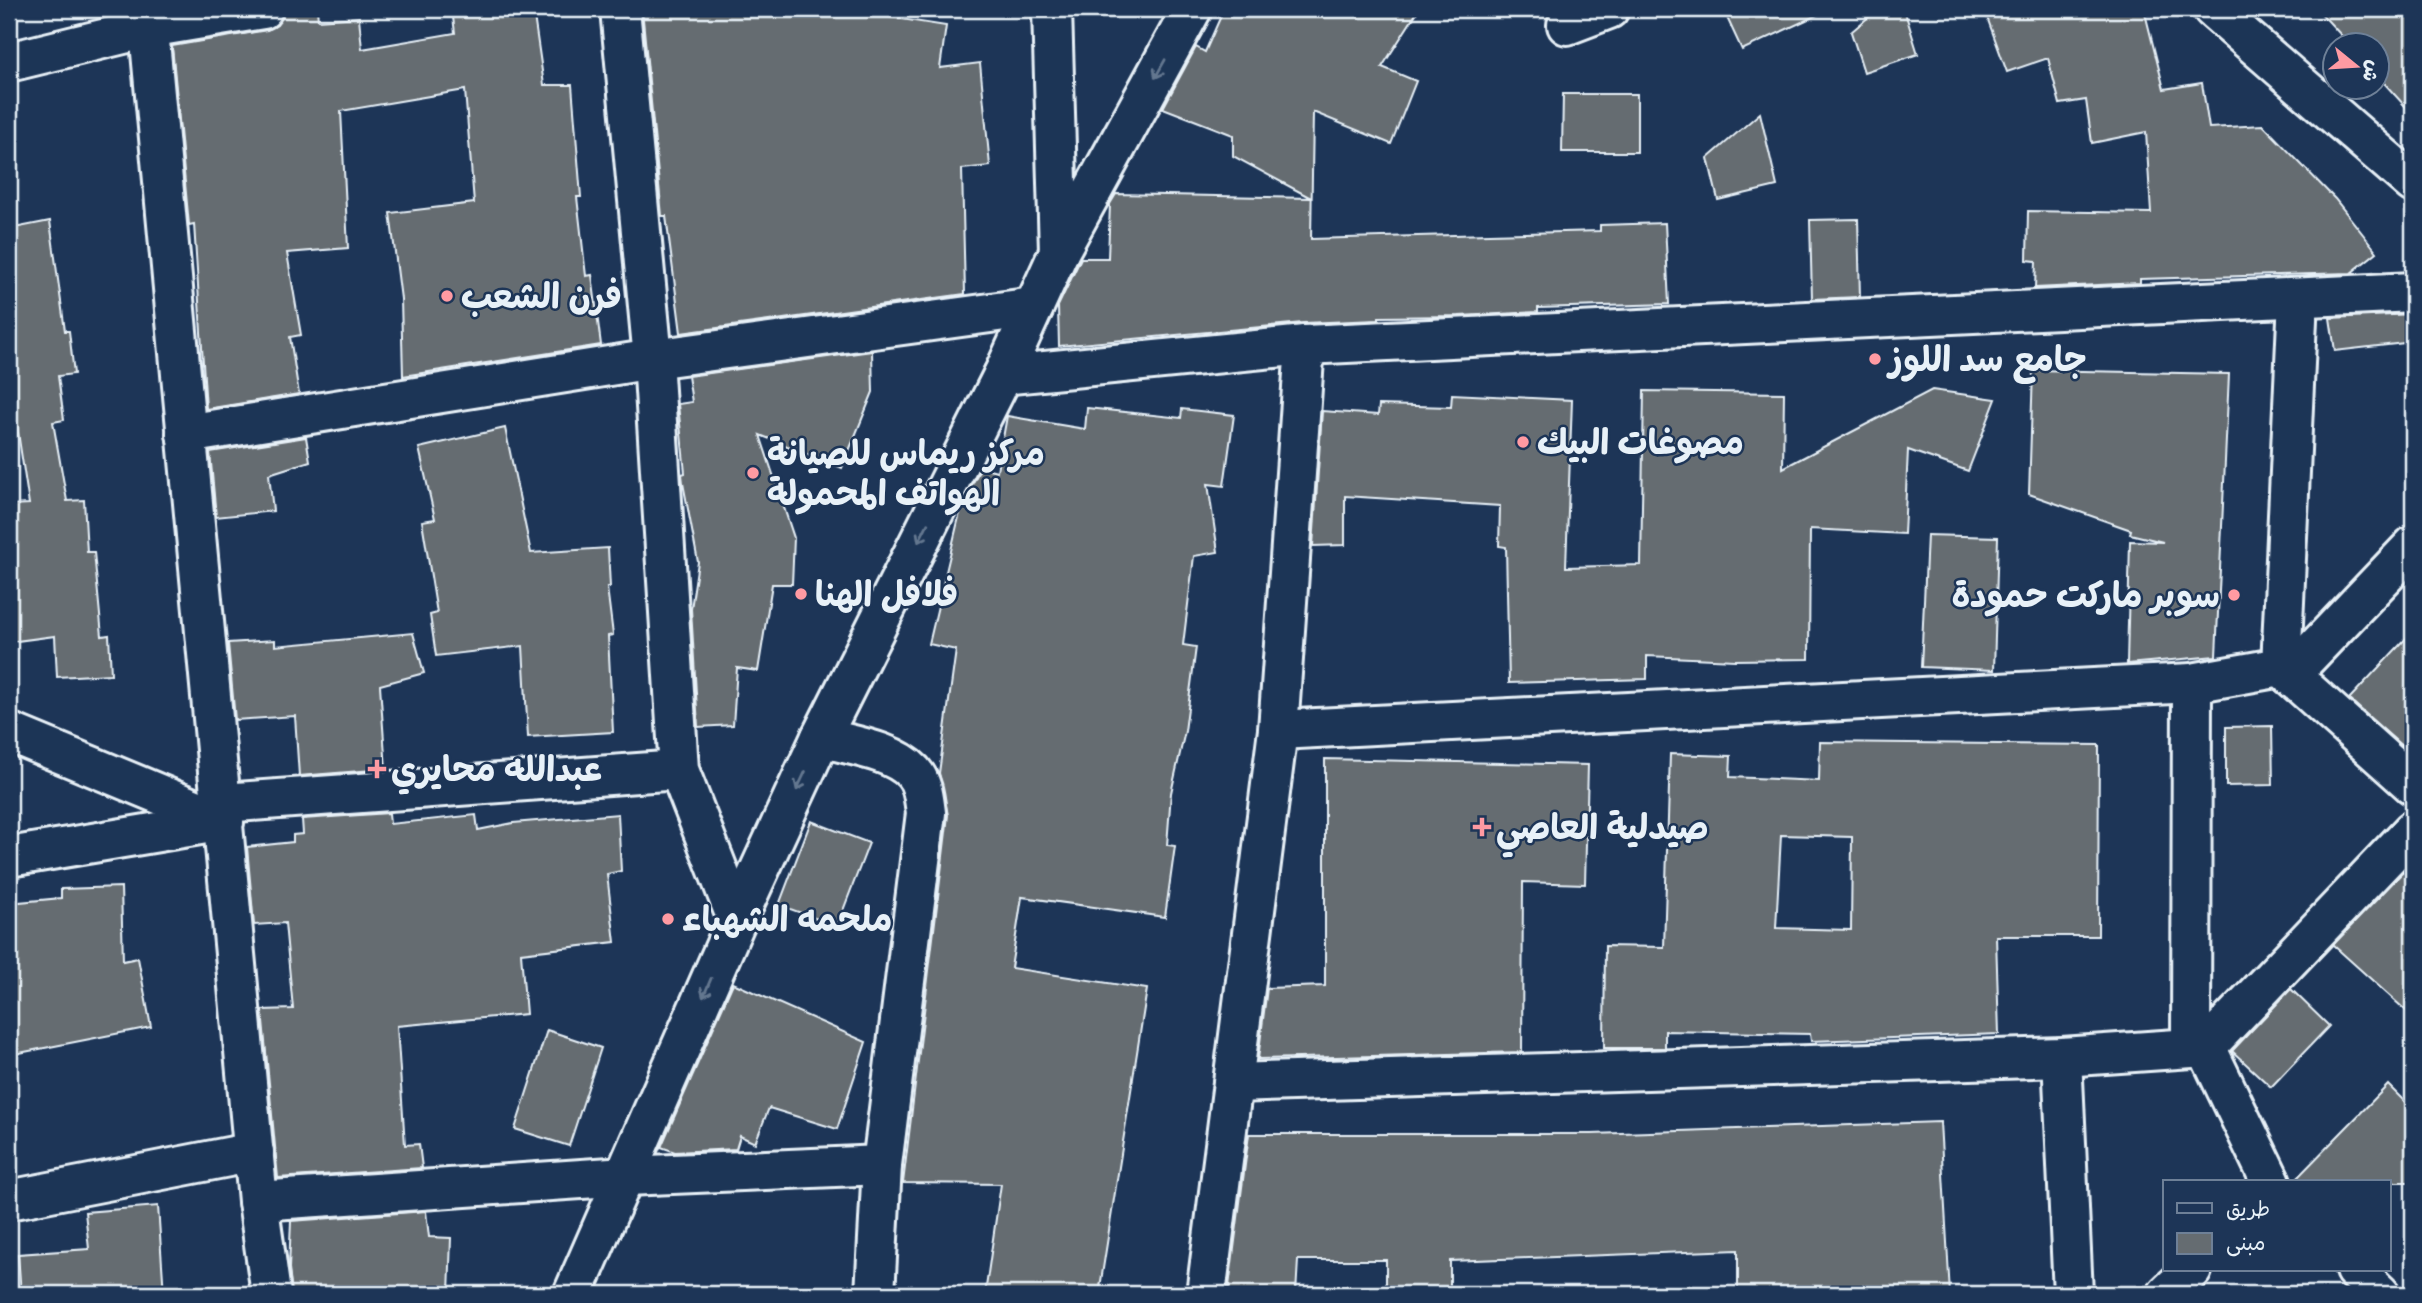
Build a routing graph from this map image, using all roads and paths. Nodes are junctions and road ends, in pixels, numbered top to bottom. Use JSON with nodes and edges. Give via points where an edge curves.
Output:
{"nodes":[{"id":1,"x":263,"y":9,"type":"edge"},
{"id":2,"x":620,"y":9,"type":"edge"},
{"id":3,"x":1052,"y":9,"type":"edge"},
{"id":4,"x":1192,"y":9,"type":"edge"},
{"id":5,"x":1609,"y":9,"type":"edge"},
{"id":6,"x":2213,"y":9,"type":"edge"},
{"id":7,"x":147,"y":19,"type":"edge"},
{"id":8,"x":1567,"y":25,"type":"dead end"},
{"id":9,"x":9,"y":62,"type":"edge"},
{"id":10,"x":2413,"y":183,"type":"edge"},
{"id":11,"x":1059,"y":253,"type":"junction"},
{"id":12,"x":2413,"y":292,"type":"edge"},
{"id":13,"x":2298,"y":298,"type":"junction"},
{"id":14,"x":1034,"y":307,"type":"junction"},
{"id":15,"x":1305,"y":345,"type":"junction"},
{"id":16,"x":653,"y":359,"type":"junction"},
{"id":17,"x":1003,"y":375,"type":"junction"},
{"id":18,"x":186,"y":434,"type":"junction"},
{"id":19,"x":2413,"y":546,"type":"edge"},
{"id":20,"x":2286,"y":671,"type":"junction"},
{"id":21,"x":2192,"y":683,"type":"junction"},
{"id":22,"x":1278,"y":730,"type":"junction"},
{"id":23,"x":9,"y":733,"type":"edge"},
{"id":24,"x":821,"y":737,"type":"junction"},
{"id":25,"x":679,"y":771,"type":"junction"},
{"id":26,"x":2413,"y":785,"type":"edge"},
{"id":27,"x":223,"y":812,"type":"junction"},
{"id":28,"x":2413,"y":830,"type":"edge"},
{"id":29,"x":9,"y":857,"type":"edge"},
{"id":30,"x":737,"y":919,"type":"junction"},
{"id":31,"x":2199,"y":1048,"type":"junction"},
{"id":32,"x":2062,"y":1057,"type":"junction"},
{"id":33,"x":1233,"y":1083,"type":"junction"},
{"id":34,"x":254,"y":1153,"type":"junction"},
{"id":35,"x":882,"y":1165,"type":"junction"},
{"id":36,"x":626,"y":1177,"type":"junction"},
{"id":37,"x":2270,"y":1180,"type":"edge"},
{"id":38,"x":9,"y":1200,"type":"edge"},
{"id":39,"x":258,"y":1201,"type":"junction"},
{"id":40,"x":2190,"y":1272,"type":"edge"},
{"id":41,"x":2358,"y":1272,"type":"edge"},
{"id":42,"x":271,"y":1294,"type":"edge"},
{"id":43,"x":573,"y":1294,"type":"edge"},
{"id":44,"x":875,"y":1294,"type":"edge"},
{"id":45,"x":1206,"y":1294,"type":"edge"},
{"id":46,"x":2073,"y":1294,"type":"edge"},
{"id":47,"x":2167,"y":1294,"type":"edge"},
{"id":48,"x":2380,"y":1294,"type":"edge"}],
"edges":[{"from":1,"to":7,"type":"street"},
{"from":2,"to":16,"type":"street"},
{"from":3,"to":11,"type":"street"},
{"from":4,"to":11,"type":"street","one_way":true},
{"from":5,"to":8,"type":"street"},
{"from":6,"to":10,"type":"street"},
{"from":7,"to":9,"type":"street"},
{"from":7,"to":18,"type":"street"},
{"from":11,"to":14,"type":"street"},
{"from":12,"to":13,"type":"street"},
{"from":13,"to":15,"type":"street"},
{"from":13,"to":20,"type":"street"},
{"from":14,"to":16,"type":"street"},
{"from":14,"to":17,"type":"street"},
{"from":15,"to":17,"type":"street"},
{"from":15,"to":22,"type":"street"},
{"from":16,"to":18,"type":"street"},
{"from":16,"to":25,"type":"street"},
{"from":17,"to":24,"type":"street","one_way":true},
{"from":18,"to":27,"type":"street"},
{"from":19,"to":20,"type":"street"},
{"from":20,"to":21,"type":"street"},
{"from":20,"to":26,"type":"street"},
{"from":21,"to":22,"type":"street"},
{"from":21,"to":31,"type":"street"},
{"from":22,"to":33,"type":"street"},
{"from":23,"to":27,"type":"street"},
{"from":24,"to":30,"type":"street","one_way":true},
{"from":24,"to":35,"type":"street","via":[[887,756],[912,771],[923,788],[926,813]]},
{"from":25,"to":27,"type":"street"},
{"from":25,"to":30,"type":"street"},
{"from":27,"to":29,"type":"street"},
{"from":27,"to":34,"type":"street"},
{"from":28,"to":31,"type":"street"},
{"from":30,"to":36,"type":"street","one_way":true},
{"from":31,"to":32,"type":"street"},
{"from":31,"to":37,"type":"street"},
{"from":32,"to":33,"type":"street"},
{"from":32,"to":46,"type":"street"},
{"from":33,"to":45,"type":"street"},
{"from":34,"to":38,"type":"street"},
{"from":34,"to":39,"type":"street"},
{"from":35,"to":36,"type":"street"},
{"from":35,"to":44,"type":"street"},
{"from":36,"to":39,"type":"street"},
{"from":36,"to":43,"type":"street"},
{"from":39,"to":42,"type":"street"},
{"from":40,"to":47,"type":"street"},
{"from":41,"to":48,"type":"street"}]}
